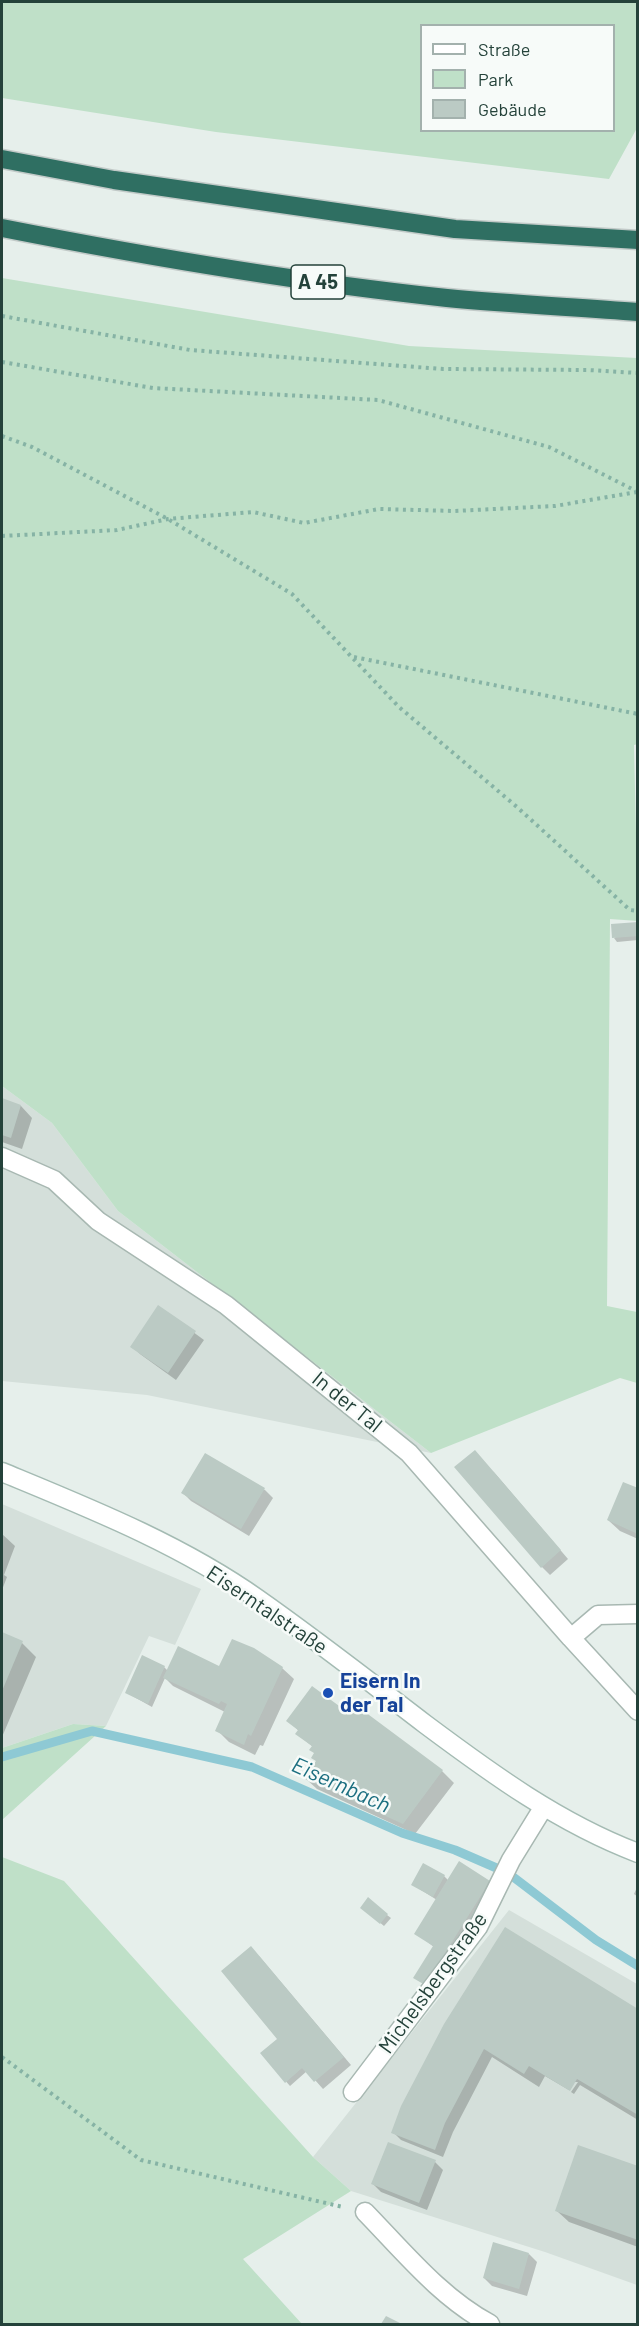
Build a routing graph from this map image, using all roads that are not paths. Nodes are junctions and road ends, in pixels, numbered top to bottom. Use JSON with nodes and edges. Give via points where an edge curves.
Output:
{"nodes":[{"id":1,"x":2,"y":159,"type":"edge"},
{"id":2,"x":2,"y":228,"type":"edge"},
{"id":3,"x":638,"y":240,"type":"edge"},
{"id":4,"x":638,"y":312,"type":"edge"},
{"id":5,"x":2,"y":1157,"type":"edge"},
{"id":6,"x":2,"y":1472,"type":"edge"},
{"id":7,"x":638,"y":1614,"type":"edge"},
{"id":8,"x":571,"y":1638,"type":"junction"},
{"id":9,"x":638,"y":1711,"type":"edge"},
{"id":10,"x":543,"y":1808,"type":"junction"},
{"id":11,"x":638,"y":1853,"type":"edge"},
{"id":12,"x":353,"y":2092,"type":"dead end"},
{"id":13,"x":364,"y":2212,"type":"road end"},
{"id":14,"x":490,"y":2325,"type":"edge"}],
"edges":[{"from":1,"to":3,"type":"highway","via":[[114,180],[455,229]]},
{"from":2,"to":4,"type":"highway","number":"A 45","via":[[297,279],[448,298]]},
{"from":5,"to":8,"type":"street","name":"In der Tal","via":[[54,1180],[98,1221],[226,1305],[409,1453]]},
{"from":6,"to":10,"type":"street","name":"Eiserntalstraße","via":[[150,1537],[255,1597],[471,1759]]},
{"from":7,"to":8,"type":"street","via":[[598,1616]]},
{"from":8,"to":9,"type":"street","name":"In der Tal"},
{"from":10,"to":11,"type":"street","name":"Eiserntalstraße"},
{"from":10,"to":12,"type":"street","name":"Michelsbergstraße","via":[[511,1860],[478,1927]]},
{"from":13,"to":14,"type":"street","via":[[442,2290]]}]}
